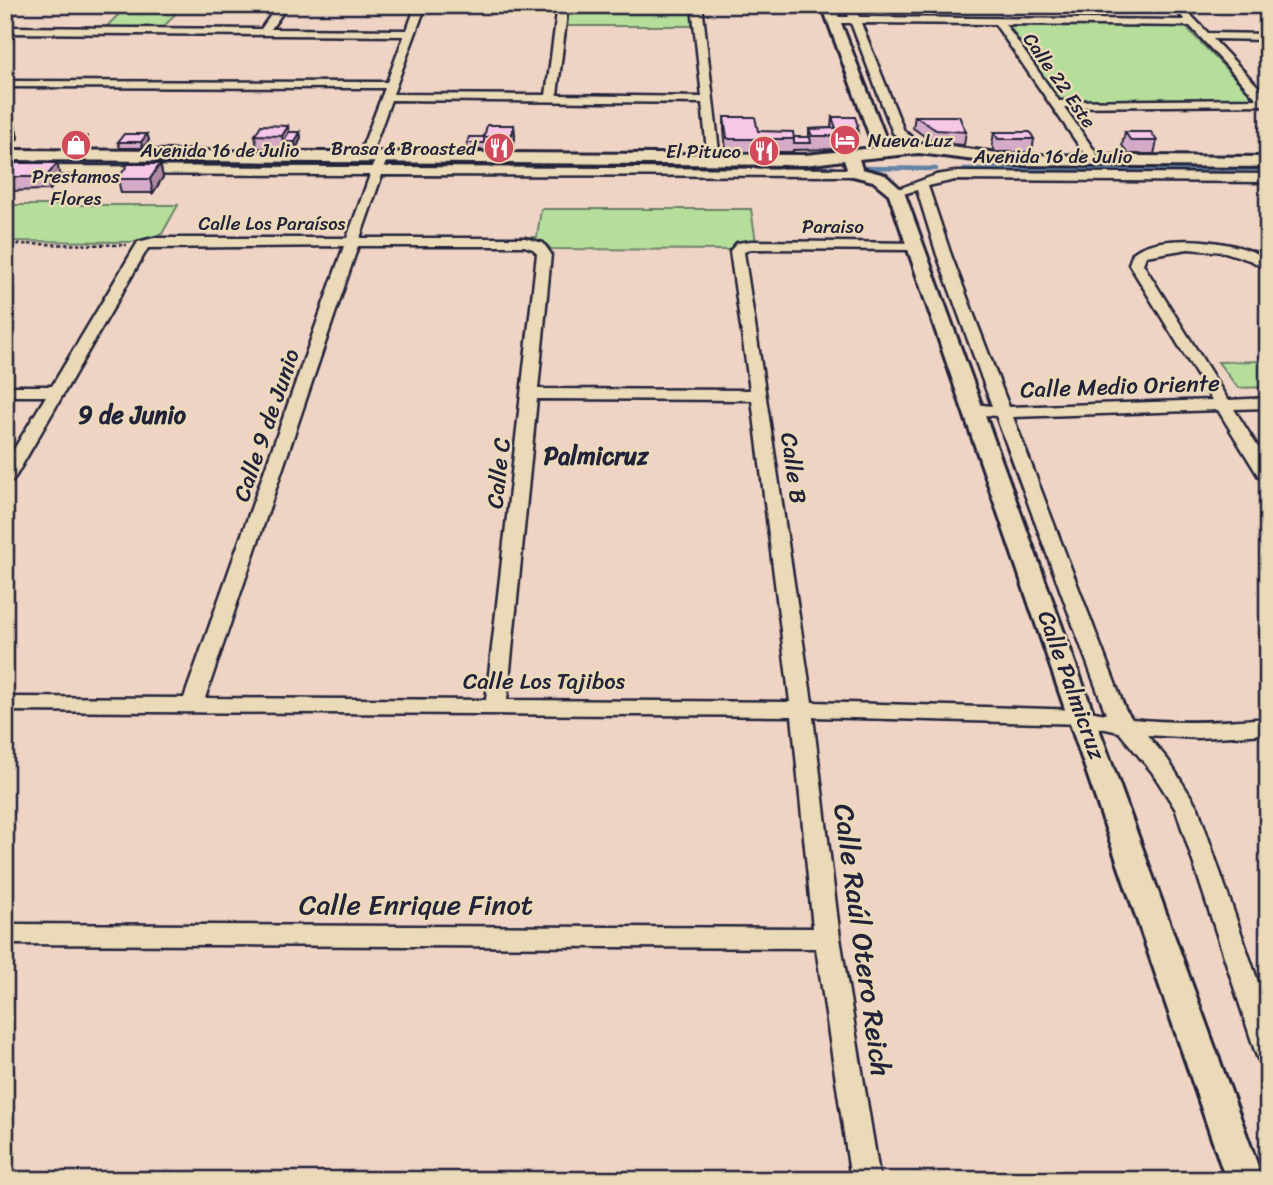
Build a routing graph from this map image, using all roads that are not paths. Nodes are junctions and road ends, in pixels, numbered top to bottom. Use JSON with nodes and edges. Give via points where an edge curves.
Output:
{"nodes":[{"id":1,"x":14,"y":5,"type":"edge"},
{"id":2,"x":283,"y":5,"type":"edge"},
{"id":3,"x":421,"y":5,"type":"edge"},
{"id":4,"x":563,"y":5,"type":"edge"},
{"id":5,"x":697,"y":5,"type":"edge"},
{"id":6,"x":828,"y":5,"type":"edge"},
{"id":7,"x":849,"y":5,"type":"edge"},
{"id":8,"x":1176,"y":5,"type":"edge"},
{"id":9,"x":5,"y":13,"type":"edge"},
{"id":10,"x":853,"y":19,"type":"junction"},
{"id":11,"x":833,"y":20,"type":"junction"},
{"id":12,"x":997,"y":20,"type":"junction"},
{"id":13,"x":1191,"y":23,"type":"junction"},
{"id":14,"x":5,"y":30,"type":"edge"},
{"id":15,"x":265,"y":32,"type":"junction"},
{"id":16,"x":410,"y":33,"type":"junction"},
{"id":17,"x":1203,"y":36,"type":"junction"},
{"id":18,"x":1268,"y":37,"type":"edge"},
{"id":19,"x":5,"y":84,"type":"edge"},
{"id":20,"x":392,"y":85,"type":"junction"},
{"id":21,"x":387,"y":97,"type":"junction"},
{"id":22,"x":551,"y":99,"type":"junction"},
{"id":23,"x":707,"y":100,"type":"junction"},
{"id":24,"x":1267,"y":102,"type":"edge"},
{"id":25,"x":1055,"y":104,"type":"junction"},
{"id":26,"x":919,"y":148,"type":"junction"},
{"id":27,"x":883,"y":151,"type":"junction"},
{"id":28,"x":5,"y":155,"type":"edge"},
{"id":29,"x":364,"y":158,"type":"junction"},
{"id":30,"x":715,"y":160,"type":"junction"},
{"id":31,"x":1095,"y":160,"type":"junction"},
{"id":32,"x":1268,"y":162,"type":"edge"},
{"id":33,"x":193,"y":164,"type":"junction"},
{"id":34,"x":380,"y":164,"type":"junction"},
{"id":35,"x":512,"y":165,"type":"junction"},
{"id":36,"x":853,"y":166,"type":"junction"},
{"id":37,"x":953,"y":166,"type":"junction"},
{"id":38,"x":5,"y":170,"type":"edge"},
{"id":39,"x":1268,"y":178,"type":"edge"},
{"id":40,"x":922,"y":184,"type":"junction"},
{"id":41,"x":895,"y":192,"type":"junction"},
{"id":42,"x":353,"y":242,"type":"junction"},
{"id":43,"x":751,"y":245,"type":"joint"},
{"id":44,"x":538,"y":246,"type":"joint"},
{"id":45,"x":915,"y":246,"type":"junction"},
{"id":46,"x":1268,"y":267,"type":"edge"},
{"id":47,"x":5,"y":391,"type":"edge"},
{"id":48,"x":57,"y":391,"type":"junction"},
{"id":49,"x":530,"y":394,"type":"junction"},
{"id":50,"x":759,"y":395,"type":"junction"},
{"id":51,"x":1268,"y":403,"type":"edge"},
{"id":52,"x":1225,"y":405,"type":"junction"},
{"id":53,"x":973,"y":409,"type":"junction"},
{"id":54,"x":1004,"y":412,"type":"junction"},
{"id":55,"x":1268,"y":477,"type":"edge"},
{"id":56,"x":5,"y":479,"type":"edge"},
{"id":57,"x":5,"y":704,"type":"edge"},
{"id":58,"x":192,"y":706,"type":"junction"},
{"id":59,"x":496,"y":707,"type":"junction"},
{"id":60,"x":802,"y":709,"type":"junction"},
{"id":61,"x":1083,"y":717,"type":"junction"},
{"id":62,"x":1268,"y":726,"type":"edge"},
{"id":63,"x":1128,"y":727,"type":"junction"},
{"id":64,"x":5,"y":934,"type":"edge"},
{"id":65,"x":827,"y":938,"type":"junction"},
{"id":66,"x":1268,"y":1051,"type":"edge"},
{"id":67,"x":866,"y":1180,"type":"edge"},
{"id":68,"x":1245,"y":1180,"type":"edge"}],
"edges":[{"from":1,"to":9,"type":"main road"},
{"from":2,"to":15,"type":"street"},
{"from":3,"to":16,"type":"street"},
{"from":4,"to":22,"type":"street"},
{"from":5,"to":23,"type":"street"},
{"from":6,"to":11,"type":"street"},
{"from":7,"to":10,"type":"street"},
{"from":8,"to":13,"type":"street"},
{"from":10,"to":11,"type":"street"},
{"from":10,"to":12,"type":"street"},
{"from":10,"to":26,"type":"street","via":[[899,133]]},
{"from":11,"to":27,"type":"street"},
{"from":12,"to":13,"type":"street"},
{"from":12,"to":25,"type":"street","name":"Calle 22 Este"},
{"from":13,"to":17,"type":"street"},
{"from":14,"to":15,"type":"street"},
{"from":15,"to":16,"type":"street"},
{"from":16,"to":20,"type":"street"},
{"from":17,"to":18,"type":"street"},
{"from":17,"to":24,"type":"street"},
{"from":19,"to":20,"type":"street"},
{"from":20,"to":21,"type":"street"},
{"from":21,"to":22,"type":"street"},
{"from":21,"to":29,"type":"street"},
{"from":22,"to":23,"type":"street"},
{"from":23,"to":30,"type":"street"},
{"from":24,"to":25,"type":"street"},
{"from":25,"to":31,"type":"street","name":"Calle 22 Este"},
{"from":26,"to":27,"type":"street","name":"Avenida 16 de Julio"},
{"from":26,"to":37,"type":"street","name":"Avenida 16 de Julio"},
{"from":27,"to":36,"type":"street","name":"Avenida 16 de Julio"},
{"from":28,"to":33,"type":"street","name":"Avenida 16 de Julio"},
{"from":29,"to":33,"type":"street","name":"Avenida 16 de Julio"},
{"from":29,"to":34,"type":"street","name":"Avenida 16 de Julio"},
{"from":30,"to":35,"type":"street","name":"Avenida 16 de Julio"},
{"from":30,"to":36,"type":"street","name":"Avenida 16 de Julio","via":[[805,160]]},
{"from":31,"to":32,"type":"street","name":"Avenida 16 de Julio"},
{"from":31,"to":37,"type":"street","name":"Avenida 16 de Julio"},
{"from":33,"to":34,"type":"street","name":"Avenida 16 de Julio"},
{"from":33,"to":38,"type":"street","name":"Avenida 16 de Julio"},
{"from":34,"to":35,"type":"street","name":"Avenida 16 de Julio"},
{"from":34,"to":42,"type":"street","name":"Calle 9 de Junio"},
{"from":35,"to":36,"type":"street","name":"Avenida 16 de Julio"},
{"from":36,"to":41,"type":"street","name":"Avenida 16 de Julio"},
{"from":37,"to":39,"type":"street","name":"Avenida 16 de Julio"},
{"from":37,"to":40,"type":"street","name":"Avenida 16 de Julio"},
{"from":40,"to":41,"type":"street","name":"Avenida 16 de Julio"},
{"from":40,"to":54,"type":"street","name":"Calle Palmicruz"},
{"from":41,"to":45,"type":"street","name":"Calle Palmicruz"},
{"from":42,"to":44,"type":"street","name":"Calle Los Paraísos"},
{"from":42,"to":48,"type":"street","name":"Calle Los Paraísos","via":[[143,244]]},
{"from":42,"to":58,"type":"street","name":"Calle 9 de Junio"},
{"from":43,"to":45,"type":"street","name":"Paraiso"},
{"from":43,"to":50,"type":"street","name":"Calle B","via":[[737,251]]},
{"from":44,"to":49,"type":"street","name":"Calle C","via":[[544,254]]},
{"from":45,"to":53,"type":"street","name":"Calle Palmicruz"},
{"from":46,"to":52,"type":"street","via":[[1252,255],[1214,247],[1157,248],[1137,258],[1136,264]]},
{"from":47,"to":48,"type":"street"},
{"from":48,"to":56,"type":"street"},
{"from":49,"to":50,"type":"street"},
{"from":49,"to":59,"type":"street","name":"Calle C"},
{"from":50,"to":60,"type":"street","name":"Calle B"},
{"from":51,"to":52,"type":"street","name":"Calle Medio Oriente"},
{"from":52,"to":54,"type":"street","name":"Calle Medio Oriente"},
{"from":52,"to":55,"type":"street"},
{"from":53,"to":54,"type":"street","name":"Calle Medio Oriente"},
{"from":53,"to":61,"type":"street","name":"Calle Palmicruz"},
{"from":54,"to":63,"type":"street","name":"Calle Palmicruz","via":[[1115,712]]},
{"from":57,"to":58,"type":"street","name":"Calle Los Tajibos"},
{"from":58,"to":59,"type":"street","name":"Calle Los Tajibos"},
{"from":59,"to":60,"type":"street","name":"Calle Los Tajibos"},
{"from":60,"to":61,"type":"street","name":"Calle Los Tajibos"},
{"from":60,"to":65,"type":"street","name":"Calle Raúl Otero Reich"},
{"from":61,"to":63,"type":"street","name":"Calle Los Tajibos"},
{"from":61,"to":68,"type":"street","name":"Calle Palmicruz"},
{"from":62,"to":63,"type":"street","name":"Calle Los Tajibos","via":[[1196,732]]},
{"from":63,"to":66,"type":"street","name":"Calle Palmicruz","via":[[1187,808]]},
{"from":64,"to":65,"type":"street","name":"Calle Enrique Finot"},
{"from":65,"to":67,"type":"street","name":"Calle Raúl Otero Reich"}]}
